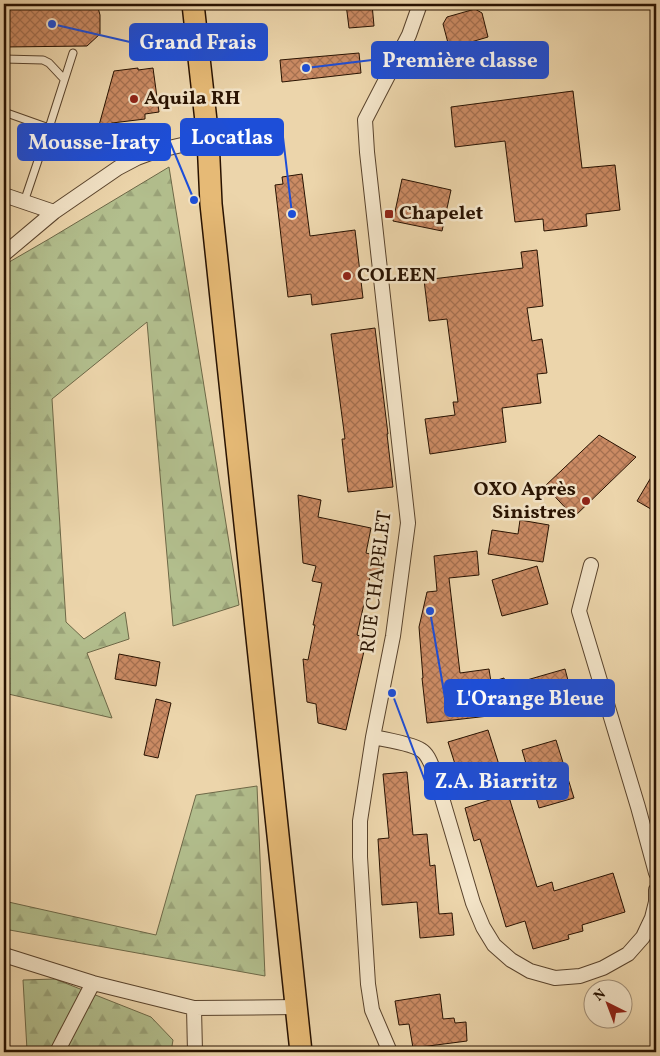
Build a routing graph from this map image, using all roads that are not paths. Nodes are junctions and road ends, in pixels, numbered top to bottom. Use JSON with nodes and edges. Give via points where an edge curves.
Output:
{"nodes":[{"id":1,"x":179,"y":4,"type":"edge"},
{"id":2,"x":193,"y":4,"type":"edge"},
{"id":3,"x":420,"y":4,"type":"edge"},
{"id":4,"x":73,"y":53,"type":"dead end"},
{"id":5,"x":4,"y":59,"type":"edge"},
{"id":6,"x":64,"y":79,"type":"junction"},
{"id":7,"x":4,"y":112,"type":"edge"},
{"id":8,"x":49,"y":128,"type":"junction"},
{"id":9,"x":199,"y":141,"type":"junction"},
{"id":10,"x":4,"y":195,"type":"edge"},
{"id":11,"x":24,"y":202,"type":"junction"},
{"id":12,"x":211,"y":204,"type":"junction"},
{"id":13,"x":54,"y":212,"type":"junction"},
{"id":14,"x":4,"y":254,"type":"edge"},
{"id":15,"x":591,"y":565,"type":"dead end"},
{"id":16,"x":373,"y":737,"type":"junction"},
{"id":17,"x":656,"y":873,"type":"edge"},
{"id":18,"x":656,"y":890,"type":"edge"},
{"id":19,"x":656,"y":929,"type":"edge"},
{"id":20,"x":643,"y":937,"type":"junction"},
{"id":21,"x":4,"y":955,"type":"edge"},
{"id":22,"x":93,"y":983,"type":"junction"},
{"id":23,"x":297,"y":1007,"type":"junction"},
{"id":24,"x":194,"y":1008,"type":"junction"},
{"id":25,"x":57,"y":1052,"type":"edge"},
{"id":26,"x":195,"y":1052,"type":"edge"},
{"id":27,"x":301,"y":1052,"type":"edge"},
{"id":28,"x":390,"y":1052,"type":"edge"}],
"edges":[{"from":1,"to":9,"type":"main road"},
{"from":2,"to":12,"type":"main road","via":[[208,139]]},
{"from":3,"to":16,"type":"street","name":"RUE CHAPELET","via":[[409,35],[365,120],[408,522],[393,636]]},
{"from":4,"to":6,"type":"lane"},
{"from":5,"to":6,"type":"lane","via":[[43,60]]},
{"from":6,"to":8,"type":"lane"},
{"from":7,"to":8,"type":"lane"},
{"from":8,"to":11,"type":"lane"},
{"from":9,"to":12,"type":"main road"},
{"from":9,"to":13,"type":"street","via":[[137,158]]},
{"from":10,"to":11,"type":"street"},
{"from":11,"to":13,"type":"street"},
{"from":12,"to":23,"type":"main road"},
{"from":13,"to":14,"type":"street"},
{"from":15,"to":17,"type":"street","via":[[579,611]]},
{"from":16,"to":20,"type":"street","via":[[421,750],[429,759],[476,911],[494,945],[511,960],[530,971],[555,978],[580,976],[628,954]]},
{"from":16,"to":28,"type":"street","name":"RUE CHAPELET","via":[[360,821],[360,857],[372,1010]]},
{"from":18,"to":20,"type":"street","via":[[652,918]]},
{"from":19,"to":20,"type":"street"},
{"from":21,"to":22,"type":"street"},
{"from":22,"to":24,"type":"street"},
{"from":22,"to":25,"type":"street"},
{"from":23,"to":24,"type":"street"},
{"from":23,"to":27,"type":"main road"},
{"from":24,"to":26,"type":"street"}]}
